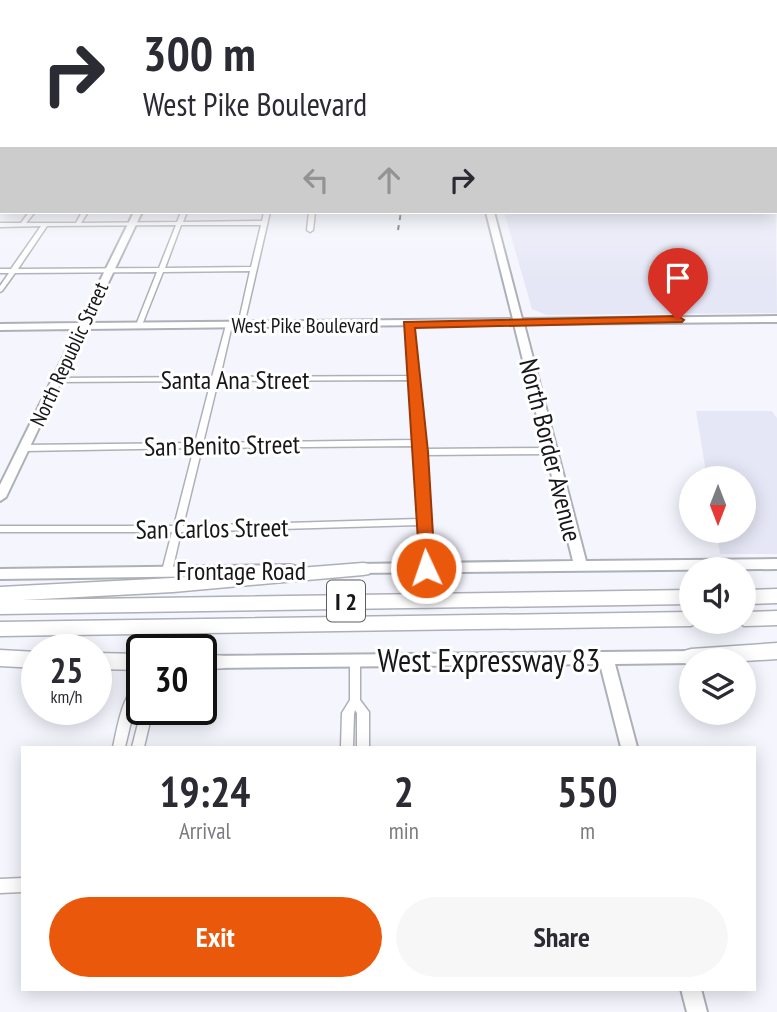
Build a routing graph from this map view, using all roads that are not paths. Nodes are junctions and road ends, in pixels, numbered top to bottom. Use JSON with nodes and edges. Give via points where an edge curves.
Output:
{"nodes":[{"id":1,"x":30,"y":214,"type":"edge"},
{"id":2,"x":84,"y":214,"type":"edge"},
{"id":3,"x":137,"y":214,"type":"edge"},
{"id":4,"x":183,"y":214,"type":"edge"},
{"id":5,"x":266,"y":214,"type":"edge"},
{"id":6,"x":312,"y":214,"type":"edge"},
{"id":7,"x":491,"y":214,"type":"edge"},
{"id":8,"x":264,"y":223,"type":"junction"},
{"id":9,"x":132,"y":224,"type":"junction"},
{"id":10,"x":179,"y":224,"type":"junction"},
{"id":11,"x":0,"y":225,"type":"edge"},
{"id":12,"x":22,"y":225,"type":"junction"},
{"id":13,"x":45,"y":225,"type":"junction"},
{"id":14,"x":77,"y":225,"type":"junction"},
{"id":15,"x":310,"y":230,"type":"dead end"},
{"id":16,"x":253,"y":269,"type":"junction"},
{"id":17,"x":109,"y":270,"type":"junction"},
{"id":18,"x":159,"y":270,"type":"junction"},
{"id":19,"x":0,"y":271,"type":"edge"},
{"id":20,"x":13,"y":271,"type":"junction"},
{"id":21,"x":0,"y":290,"type":"edge"},
{"id":22,"x":513,"y":303,"type":"junction"},
{"id":23,"x":777,"y":319,"type":"edge"},
{"id":24,"x":576,"y":321,"type":"junction"},
{"id":25,"x":519,"y":323,"type":"junction"},
{"id":26,"x":408,"y":324,"type":"junction"},
{"id":27,"x":139,"y":325,"type":"junction"},
{"id":28,"x":229,"y":325,"type":"junction"},
{"id":29,"x":241,"y":325,"type":"junction"},
{"id":30,"x":82,"y":326,"type":"junction"},
{"id":31,"x":0,"y":328,"type":"edge"},
{"id":32,"x":413,"y":378,"type":"junction"},
{"id":33,"x":56,"y":380,"type":"junction"},
{"id":34,"x":216,"y":380,"type":"junction"},
{"id":35,"x":201,"y":445,"type":"junction"},
{"id":36,"x":24,"y":447,"type":"junction"},
{"id":37,"x":420,"y":447,"type":"junction"},
{"id":38,"x":551,"y":450,"type":"junction"},
{"id":39,"x":0,"y":497,"type":"edge"},
{"id":40,"x":424,"y":522,"type":"junction"},
{"id":41,"x":0,"y":529,"type":"edge"},
{"id":42,"x":180,"y":529,"type":"junction"},
{"id":43,"x":777,"y":564,"type":"edge"},
{"id":44,"x":581,"y":566,"type":"junction"},
{"id":45,"x":426,"y":568,"type":"junction"},
{"id":46,"x":363,"y":569,"type":"junction"},
{"id":47,"x":167,"y":571,"type":"junction"},
{"id":48,"x":0,"y":575,"type":"edge"},
{"id":49,"x":0,"y":594,"type":"edge"},
{"id":50,"x":777,"y":596,"type":"edge"},
{"id":51,"x":679,"y":597,"type":"edge"},
{"id":52,"x":756,"y":597,"type":"edge"},
{"id":53,"x":0,"y":607,"type":"edge"},
{"id":54,"x":777,"y":618,"type":"edge"},
{"id":55,"x":679,"y":619,"type":"edge"},
{"id":56,"x":756,"y":619,"type":"edge"},
{"id":57,"x":0,"y":629,"type":"edge"},
{"id":58,"x":777,"y":651,"type":"edge"},
{"id":59,"x":756,"y":652,"type":"edge"},
{"id":60,"x":679,"y":657,"type":"edge"},
{"id":61,"x":756,"y":657,"type":"edge"},
{"id":62,"x":777,"y":657,"type":"edge"},
{"id":63,"x":0,"y":658,"type":"edge"},
{"id":64,"x":21,"y":659,"type":"edge"},
{"id":65,"x":606,"y":659,"type":"junction"},
{"id":66,"x":355,"y":661,"type":"junction"},
{"id":67,"x":217,"y":662,"type":"edge"},
{"id":68,"x":0,"y":666,"type":"edge"},
{"id":69,"x":21,"y":666,"type":"edge"},
{"id":70,"x":355,"y":701,"type":"junction"},
{"id":71,"x":126,"y":719,"type":"edge"},
{"id":72,"x":143,"y":725,"type":"edge"},
{"id":73,"x":119,"y":746,"type":"edge"},
{"id":74,"x":138,"y":746,"type":"edge"},
{"id":75,"x":347,"y":746,"type":"edge"},
{"id":76,"x":363,"y":746,"type":"edge"},
{"id":77,"x":629,"y":746,"type":"edge"},
{"id":78,"x":21,"y":885,"type":"edge"},
{"id":79,"x":0,"y":886,"type":"edge"},
{"id":80,"x":692,"y":991,"type":"edge"},
{"id":81,"x":697,"y":1012,"type":"edge"}],
"edges":[{"from":1,"to":12,"type":"street"},
{"from":2,"to":14,"type":"street"},
{"from":3,"to":9,"type":"street","name":"North Republic Street"},
{"from":4,"to":10,"type":"street"},
{"from":5,"to":8,"type":"street"},
{"from":6,"to":15,"type":"street"},
{"from":7,"to":22,"type":"street","name":"North Border Avenue"},
{"from":8,"to":10,"type":"street"},
{"from":8,"to":16,"type":"street"},
{"from":9,"to":10,"type":"street"},
{"from":9,"to":14,"type":"street"},
{"from":9,"to":17,"type":"street","name":"North Republic Street"},
{"from":10,"to":18,"type":"street"},
{"from":11,"to":12,"type":"street"},
{"from":12,"to":13,"type":"street"},
{"from":13,"to":14,"type":"street"},
{"from":13,"to":20,"type":"street"},
{"from":16,"to":18,"type":"street"},
{"from":16,"to":29,"type":"street"},
{"from":17,"to":18,"type":"street"},
{"from":17,"to":20,"type":"street"},
{"from":17,"to":30,"type":"street","name":"North Republic Street"},
{"from":18,"to":27,"type":"street"},
{"from":19,"to":20,"type":"street"},
{"from":20,"to":21,"type":"street"},
{"from":22,"to":24,"type":"street","via":[[533,316]]},
{"from":22,"to":25,"type":"street","name":"North Border Avenue"},
{"from":23,"to":24,"type":"street","name":"West Pike Boulevard"},
{"from":24,"to":25,"type":"street","name":"West Pike Boulevard"},
{"from":25,"to":26,"type":"street","name":"West Pike Boulevard"},
{"from":25,"to":38,"type":"street","name":"North Border Avenue"},
{"from":26,"to":29,"type":"street","name":"West Pike Boulevard"},
{"from":26,"to":32,"type":"street"},
{"from":27,"to":28,"type":"street","name":"West Pike Boulevard"},
{"from":27,"to":30,"type":"street","name":"West Pike Boulevard"},
{"from":28,"to":29,"type":"street","name":"West Pike Boulevard"},
{"from":28,"to":34,"type":"street"},
{"from":30,"to":31,"type":"street","name":"West Pike Boulevard"},
{"from":30,"to":33,"type":"street","name":"North Republic Street"},
{"from":32,"to":34,"type":"street","name":"Santa Ana Street"},
{"from":32,"to":37,"type":"street"},
{"from":33,"to":34,"type":"street","name":"Santa Ana Street"},
{"from":33,"to":36,"type":"street","name":"North Republic Street"},
{"from":34,"to":35,"type":"street"},
{"from":35,"to":36,"type":"street","name":"San Benito Street"},
{"from":35,"to":37,"type":"street","name":"San Benito Street"},
{"from":35,"to":42,"type":"street"},
{"from":36,"to":39,"type":"street","name":"North Republic Street"},
{"from":37,"to":38,"type":"street","name":"San Benito Street"},
{"from":37,"to":40,"type":"street"},
{"from":38,"to":44,"type":"street","name":"North Border Avenue"},
{"from":40,"to":42,"type":"street","name":"San Carlos Street"},
{"from":40,"to":45,"type":"street"},
{"from":41,"to":42,"type":"street","name":"San Carlos Street"},
{"from":42,"to":47,"type":"street"},
{"from":43,"to":44,"type":"street","name":"Frontage Road"},
{"from":44,"to":45,"type":"street","name":"Frontage Road"},
{"from":45,"to":46,"type":"street","name":"Frontage Road"},
{"from":46,"to":47,"type":"street","name":"Frontage Road"},
{"from":46,"to":49,"type":"highway"},
{"from":47,"to":48,"type":"street","name":"Frontage Road"},
{"from":50,"to":52,"type":"highway"},
{"from":51,"to":53,"type":"highway","number":"I 2"},
{"from":54,"to":56,"type":"highway"},
{"from":55,"to":57,"type":"highway","number":"I 2"},
{"from":58,"to":59,"type":"highway"},
{"from":60,"to":65,"type":"street","name":"West Expressway 83"},
{"from":61,"to":62,"type":"street","name":"West Expressway 83"},
{"from":63,"to":64,"type":"highway"},
{"from":65,"to":66,"type":"street","name":"West Expressway 83"},
{"from":65,"to":77,"type":"street"},
{"from":66,"to":67,"type":"street","name":"West Expressway 83"},
{"from":66,"to":70,"type":"street"},
{"from":68,"to":69,"type":"street"},
{"from":70,"to":75,"type":"street","via":[[348,713]]},
{"from":70,"to":76,"type":"street","via":[[363,712]]},
{"from":71,"to":73,"type":"street"},
{"from":72,"to":74,"type":"street"},
{"from":78,"to":79,"type":"street"},
{"from":80,"to":81,"type":"street"}]}
